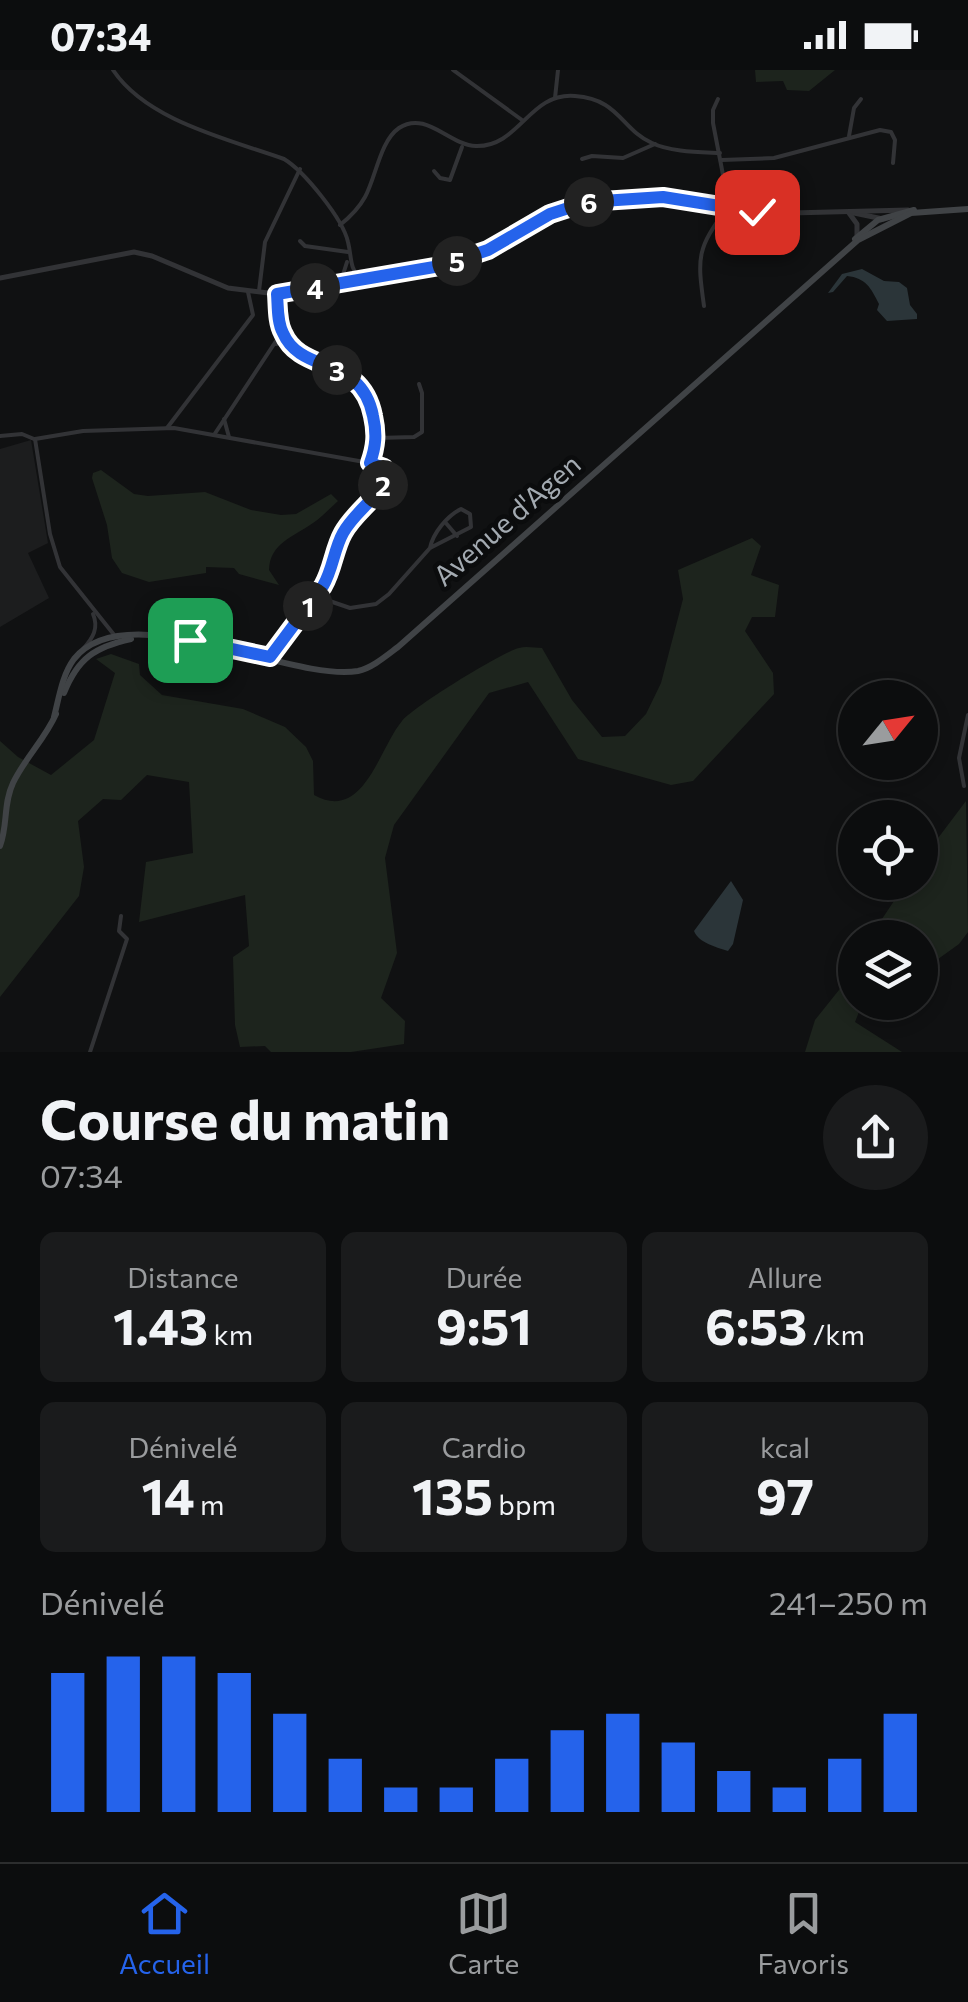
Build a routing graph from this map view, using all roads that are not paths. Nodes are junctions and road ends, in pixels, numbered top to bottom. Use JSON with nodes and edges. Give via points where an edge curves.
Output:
{"nodes":[{"id":1,"x":113,"y":70,"type":"edge"},
{"id":2,"x":453,"y":70,"type":"edge"},
{"id":3,"x":558,"y":70,"type":"edge"},
{"id":4,"x":555,"y":98,"type":"junction"},
{"id":5,"x":718,"y":99,"type":"dead end"},
{"id":6,"x":861,"y":99,"type":"dead end"},
{"id":7,"x":523,"y":121,"type":"junction"},
{"id":8,"x":849,"y":138,"type":"junction"},
{"id":9,"x":655,"y":144,"type":"junction"},
{"id":10,"x":463,"y":145,"type":"junction"},
{"id":11,"x":720,"y":153,"type":"junction"},
{"id":12,"x":582,"y":159,"type":"dead end"},
{"id":13,"x":722,"y":160,"type":"junction"},
{"id":14,"x":893,"y":163,"type":"dead end"},
{"id":15,"x":300,"y":169,"type":"junction"},
{"id":16,"x":434,"y":171,"type":"dead end"},
{"id":17,"x":728,"y":208,"type":"junction"},
{"id":18,"x":945,"y":209,"type":"junction"},
{"id":19,"x":873,"y":210,"type":"junction"},
{"id":20,"x":908,"y":210,"type":"junction"},
{"id":21,"x":968,"y":210,"type":"edge"},
{"id":22,"x":846,"y":212,"type":"junction"},
{"id":23,"x":879,"y":221,"type":"junction"},
{"id":24,"x":340,"y":225,"type":"junction"},
{"id":25,"x":857,"y":236,"type":"junction"},
{"id":26,"x":300,"y":241,"type":"dead end"},
{"id":27,"x":844,"y":251,"type":"junction"},
{"id":28,"x":348,"y":255,"type":"junction"},
{"id":29,"x":0,"y":278,"type":"edge"},
{"id":30,"x":360,"y":280,"type":"junction"},
{"id":31,"x":339,"y":284,"type":"junction"},
{"id":32,"x":248,"y":292,"type":"junction"},
{"id":33,"x":259,"y":293,"type":"junction"},
{"id":34,"x":277,"y":294,"type":"junction"},
{"id":35,"x":704,"y":306,"type":"dead end"},
{"id":36,"x":282,"y":332,"type":"junction"},
{"id":37,"x":276,"y":344,"type":"junction"},
{"id":38,"x":302,"y":354,"type":"junction"},
{"id":39,"x":419,"y":384,"type":"dead end"},
{"id":40,"x":224,"y":419,"type":"junction"},
{"id":41,"x":167,"y":428,"type":"junction"},
{"id":42,"x":214,"y":435,"type":"junction"},
{"id":43,"x":0,"y":436,"type":"edge"},
{"id":44,"x":230,"y":438,"type":"junction"},
{"id":45,"x":376,"y":438,"type":"junction"},
{"id":46,"x":35,"y":439,"type":"junction"},
{"id":47,"x":370,"y":463,"type":"junction"},
{"id":48,"x":445,"y":522,"type":"junction"},
{"id":49,"x":457,"y":536,"type":"junction"},
{"id":50,"x":430,"y":548,"type":"junction"},
{"id":51,"x":315,"y":596,"type":"junction"},
{"id":52,"x":83,"y":597,"type":"junction"},
{"id":53,"x":97,"y":624,"type":"junction"},
{"id":54,"x":105,"y":626,"type":"junction"},
{"id":55,"x":109,"y":640,"type":"junction"},
{"id":56,"x":80,"y":652,"type":"junction"},
{"id":57,"x":270,"y":657,"type":"junction"},
{"id":58,"x":968,"y":715,"type":"edge"},
{"id":59,"x":54,"y":718,"type":"junction"},
{"id":60,"x":964,"y":786,"type":"dead end"},
{"id":61,"x":0,"y":846,"type":"edge"},
{"id":62,"x":121,"y":916,"type":"dead end"},
{"id":63,"x":90,"y":1052,"type":"edge"}],
"edges":[{"from":1,"to":15,"type":"street","via":[[163,114]]},
{"from":2,"to":7,"type":"street"},
{"from":3,"to":4,"type":"street"},
{"from":4,"to":7,"type":"street"},
{"from":4,"to":9,"type":"street","via":[[603,103]]},
{"from":5,"to":11,"type":"street","via":[[713,110]]},
{"from":6,"to":8,"type":"street"},
{"from":7,"to":10,"type":"street","via":[[502,140]]},
{"from":8,"to":13,"type":"street","via":[[774,158]]},
{"from":8,"to":14,"type":"street","via":[[894,131]]},
{"from":9,"to":11,"type":"street"},
{"from":9,"to":12,"type":"street","via":[[623,158]]},
{"from":10,"to":16,"type":"street","via":[[450,180]]},
{"from":10,"to":24,"type":"street","via":[[420,122],[400,127],[363,201]]},
{"from":11,"to":13,"type":"street"},
{"from":13,"to":17,"type":"street"},
{"from":15,"to":24,"type":"street"},
{"from":15,"to":33,"type":"street","via":[[265,242]]},
{"from":17,"to":22,"type":"street"},
{"from":17,"to":30,"type":"street","via":[[663,197],[587,202],[457,261]]},
{"from":17,"to":35,"type":"street","via":[[700,255]]},
{"from":18,"to":20,"type":"main road"},
{"from":18,"to":21,"type":"main road"},
{"from":18,"to":23,"type":"main road"},
{"from":19,"to":20,"type":"street"},
{"from":19,"to":22,"type":"street"},
{"from":19,"to":23,"type":"street"},
{"from":20,"to":23,"type":"main road"},
{"from":22,"to":23,"type":"street"},
{"from":22,"to":25,"type":"street","via":[[856,220]]},
{"from":23,"to":25,"type":"main road"},
{"from":23,"to":27,"type":"main road"},
{"from":24,"to":28,"type":"street"},
{"from":25,"to":27,"type":"main road"},
{"from":26,"to":28,"type":"street"},
{"from":27,"to":57,"type":"main road","name":"Avenue d'Agen","via":[[386,656],[343,672]]},
{"from":28,"to":30,"type":"street"},
{"from":28,"to":31,"type":"street"},
{"from":29,"to":32,"type":"street","via":[[134,252]]},
{"from":30,"to":31,"type":"street"},
{"from":31,"to":34,"type":"street"},
{"from":32,"to":33,"type":"street"},
{"from":32,"to":41,"type":"street","via":[[253,315]]},
{"from":33,"to":34,"type":"street"},
{"from":34,"to":36,"type":"street"},
{"from":36,"to":37,"type":"street"},
{"from":36,"to":38,"type":"street"},
{"from":37,"to":38,"type":"street"},
{"from":37,"to":40,"type":"street"},
{"from":38,"to":45,"type":"street","via":[[356,381],[372,408]]},
{"from":39,"to":45,"type":"street","via":[[422,432]]},
{"from":40,"to":42,"type":"street"},
{"from":40,"to":44,"type":"street"},
{"from":41,"to":42,"type":"street"},
{"from":41,"to":46,"type":"street"},
{"from":42,"to":44,"type":"street"},
{"from":43,"to":46,"type":"street"},
{"from":44,"to":47,"type":"street"},
{"from":45,"to":47,"type":"street"},
{"from":46,"to":52,"type":"street","via":[[54,549]]},
{"from":47,"to":51,"type":"street","via":[[386,470],[385,482],[342,534],[330,575]]},
{"from":48,"to":49,"type":"street"},
{"from":48,"to":49,"type":"street","via":[[458,509],[470,514],[471,527]]},
{"from":48,"to":50,"type":"street"},
{"from":49,"to":50,"type":"street"},
{"from":50,"to":51,"type":"street","via":[[376,604],[350,608]]},
{"from":51,"to":57,"type":"street"},
{"from":52,"to":53,"type":"street"},
{"from":52,"to":54,"type":"street"},
{"from":53,"to":55,"type":"street"},
{"from":53,"to":56,"type":"street"},
{"from":54,"to":55,"type":"street"},
{"from":54,"to":55,"type":"street"},
{"from":55,"to":56,"type":"main road"},
{"from":55,"to":57,"type":"main road","name":"Avenue d'Agen","via":[[190,640]]},
{"from":55,"to":59,"type":"main road","via":[[71,675]]},
{"from":56,"to":59,"type":"main road"},
{"from":58,"to":60,"type":"street","via":[[959,758]]},
{"from":59,"to":61,"type":"main road","via":[[13,784]]},
{"from":62,"to":63,"type":"street","via":[[119,931],[126,939]]}]}
